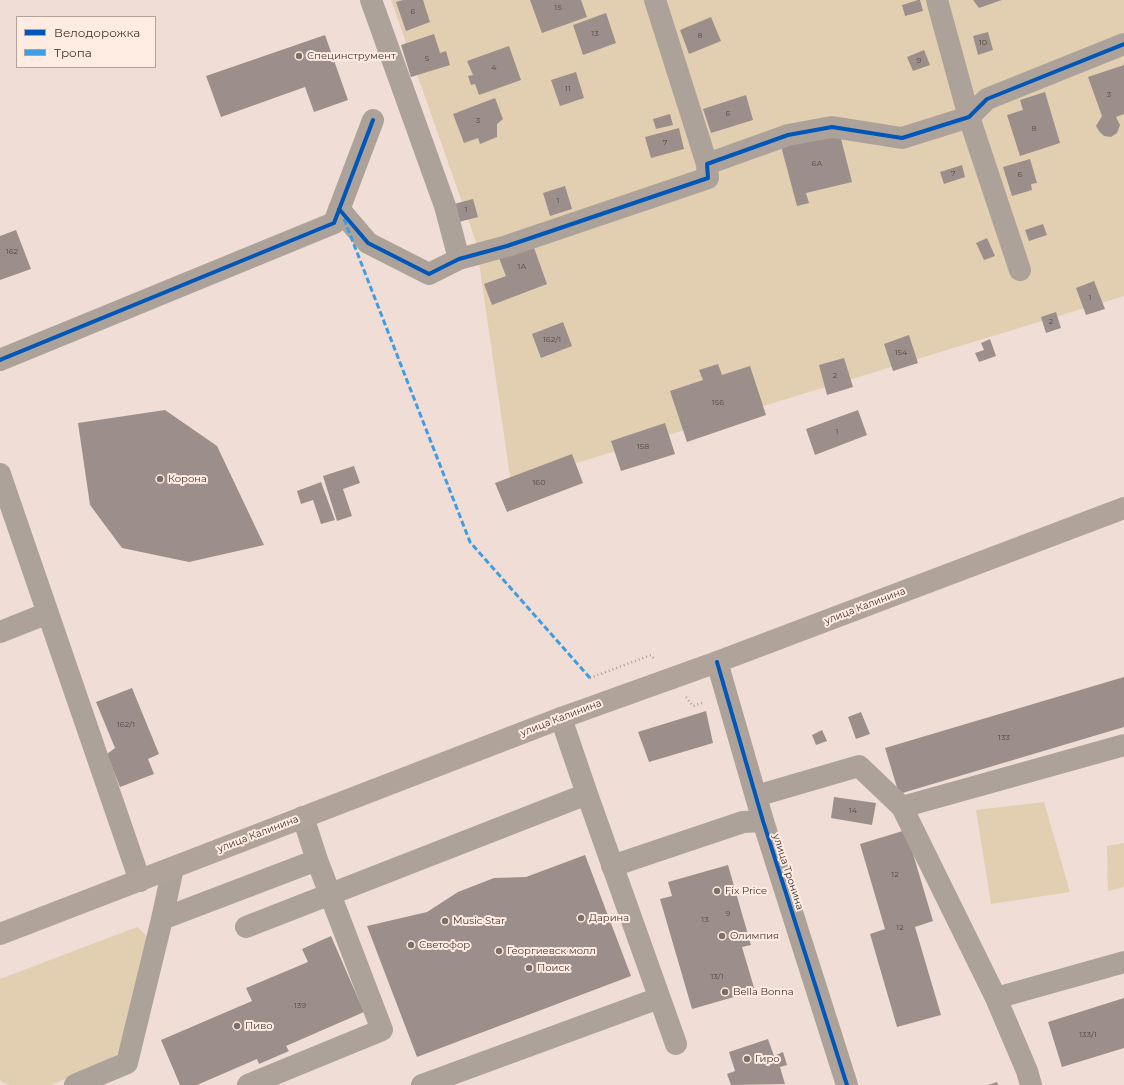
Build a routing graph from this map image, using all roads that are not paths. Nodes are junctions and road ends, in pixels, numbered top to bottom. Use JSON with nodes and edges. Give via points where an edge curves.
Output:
{"nodes":[{"id":1,"x":371,"y":0,"type":"edge"},
{"id":2,"x":655,"y":0,"type":"edge"},
{"id":3,"x":937,"y":0,"type":"edge"},
{"id":4,"x":1124,"y":44,"type":"edge"},
{"id":5,"x":969,"y":117,"type":"junction"},
{"id":6,"x":373,"y":120,"type":"dead end"},
{"id":7,"x":707,"y":164,"type":"junction"},
{"id":8,"x":340,"y":209,"type":"junction"},
{"id":9,"x":459,"y":258,"type":"junction"},
{"id":10,"x":1020,"y":270,"type":"dead end"},
{"id":11,"x":0,"y":360,"type":"edge"},
{"id":12,"x":0,"y":474,"type":"edge"},
{"id":13,"x":1124,"y":508,"type":"edge"},
{"id":14,"x":48,"y":613,"type":"junction"},
{"id":15,"x":0,"y":632,"type":"edge"},
{"id":16,"x":717,"y":662,"type":"junction"},
{"id":17,"x":561,"y":718,"type":"junction"},
{"id":18,"x":1124,"y":745,"type":"edge"},
{"id":19,"x":587,"y":794,"type":"junction"},
{"id":20,"x":756,"y":796,"type":"junction"},
{"id":21,"x":902,"y":807,"type":"junction"},
{"id":22,"x":303,"y":817,"type":"junction"},
{"id":23,"x":763,"y":821,"type":"junction"},
{"id":24,"x":317,"y":860,"type":"junction"},
{"id":25,"x":612,"y":866,"type":"junction"},
{"id":26,"x":172,"y":868,"type":"junction"},
{"id":27,"x":140,"y":881,"type":"junction"},
{"id":28,"x":330,"y":894,"type":"junction"},
{"id":29,"x":162,"y":919,"type":"junction"},
{"id":30,"x":246,"y":927,"type":"dead end"},
{"id":31,"x":0,"y":934,"type":"edge"},
{"id":32,"x":1124,"y":962,"type":"edge"},
{"id":33,"x":659,"y":998,"type":"junction"},
{"id":34,"x":996,"y":998,"type":"junction"},
{"id":35,"x":676,"y":1044,"type":"dead end"},
{"id":36,"x":75,"y":1085,"type":"edge"},
{"id":37,"x":248,"y":1085,"type":"edge"},
{"id":38,"x":422,"y":1085,"type":"edge"},
{"id":39,"x":847,"y":1085,"type":"edge"},
{"id":40,"x":1031,"y":1085,"type":"edge"}],
"edges":[{"from":1,"to":9,"type":"street","via":[[445,206]]},
{"from":2,"to":7,"type":"street"},
{"from":3,"to":5,"type":"street"},
{"from":4,"to":5,"type":"street","via":[[987,99]]},
{"from":5,"to":7,"type":"street","via":[[902,138],[832,127],[788,135]]},
{"from":5,"to":10,"type":"street"},
{"from":6,"to":8,"type":"street"},
{"from":7,"to":9,"type":"street","via":[[708,178],[507,246]]},
{"from":8,"to":9,"type":"street","via":[[368,243],[429,274]]},
{"from":8,"to":11,"type":"street","via":[[334,223]]},
{"from":12,"to":14,"type":"street"},
{"from":13,"to":16,"type":"main road","name":"улица Калинина"},
{"from":14,"to":15,"type":"street"},
{"from":14,"to":27,"type":"street"},
{"from":16,"to":17,"type":"main road","name":"улица Калинина"},
{"from":16,"to":20,"type":"street","name":"улица Тронина"},
{"from":17,"to":19,"type":"street"},
{"from":17,"to":22,"type":"main road","name":"улица Калинина"},
{"from":18,"to":21,"type":"street"},
{"from":19,"to":25,"type":"street"},
{"from":19,"to":28,"type":"street"},
{"from":20,"to":21,"type":"street","via":[[859,766]]},
{"from":20,"to":23,"type":"street","name":"улица Тронина"},
{"from":21,"to":34,"type":"street"},
{"from":22,"to":24,"type":"street"},
{"from":22,"to":26,"type":"main road","name":"улица Калинина"},
{"from":23,"to":25,"type":"street","via":[[743,822]]},
{"from":23,"to":39,"type":"street","name":"улица Тронина"},
{"from":24,"to":28,"type":"street"},
{"from":24,"to":29,"type":"street"},
{"from":25,"to":33,"type":"street"},
{"from":26,"to":27,"type":"main road","name":"улица Калинина"},
{"from":26,"to":29,"type":"street"},
{"from":27,"to":31,"type":"main road","name":"улица Калинина"},
{"from":28,"to":30,"type":"street"},
{"from":28,"to":37,"type":"street","via":[[382,1030]]},
{"from":29,"to":36,"type":"street","via":[[127,1063]]},
{"from":32,"to":34,"type":"street"},
{"from":33,"to":35,"type":"street"},
{"from":33,"to":38,"type":"street"},
{"from":34,"to":40,"type":"street"}]}
